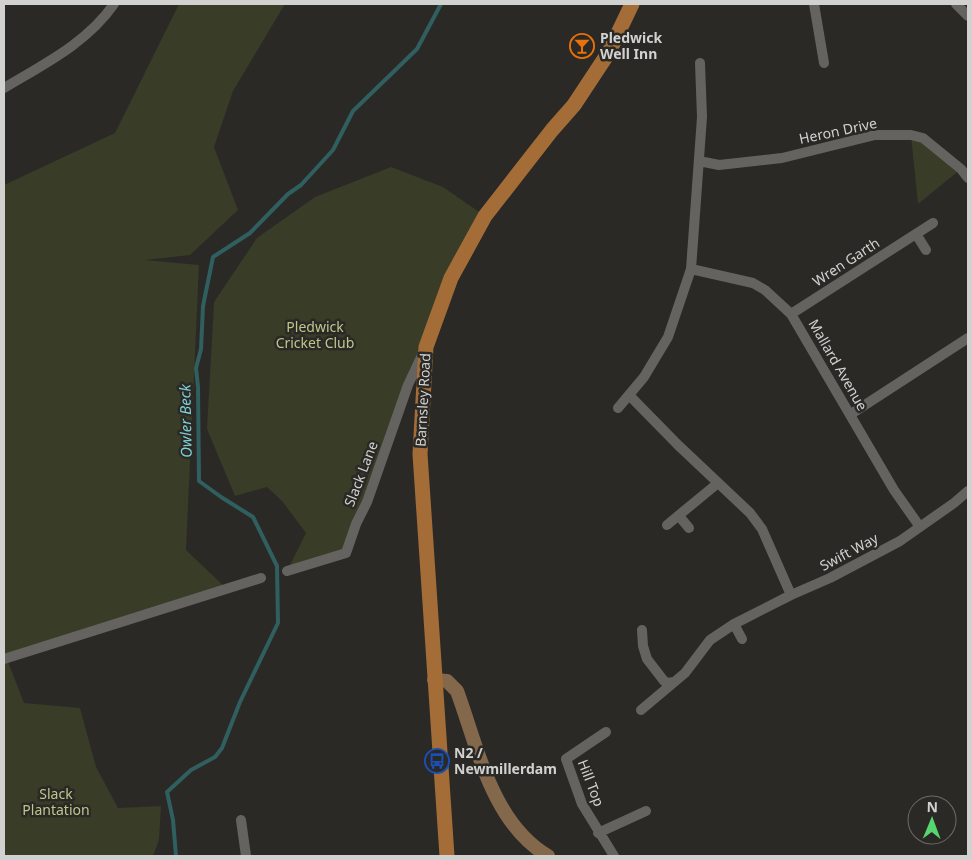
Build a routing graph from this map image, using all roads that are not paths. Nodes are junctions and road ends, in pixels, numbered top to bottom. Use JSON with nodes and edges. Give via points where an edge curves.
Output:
{"nodes":[{"id":1,"x":114,"y":4,"type":"edge"},
{"id":2,"x":632,"y":4,"type":"edge"},
{"id":3,"x":814,"y":4,"type":"edge"},
{"id":4,"x":956,"y":4,"type":"edge"},
{"id":5,"x":968,"y":16,"type":"edge"},
{"id":6,"x":824,"y":63,"type":"dead end"},
{"id":7,"x":700,"y":64,"type":"dead end"},
{"id":8,"x":4,"y":88,"type":"edge"},
{"id":9,"x":698,"y":161,"type":"junction"},
{"id":10,"x":968,"y":178,"type":"edge"},
{"id":11,"x":933,"y":224,"type":"dead end"},
{"id":12,"x":916,"y":234,"type":"junction"},
{"id":13,"x":926,"y":250,"type":"dead end"},
{"id":14,"x":691,"y":269,"type":"junction"},
{"id":15,"x":791,"y":314,"type":"junction"},
{"id":16,"x":968,"y":338,"type":"edge"},
{"id":17,"x":426,"y":347,"type":"junction"},
{"id":18,"x":629,"y":395,"type":"junction"},
{"id":19,"x":618,"y":408,"type":"dead end"},
{"id":20,"x":851,"y":414,"type":"junction"},
{"id":21,"x":718,"y":483,"type":"junction"},
{"id":22,"x":968,"y":491,"type":"edge"},
{"id":23,"x":679,"y":516,"type":"junction"},
{"id":24,"x":667,"y":524,"type":"dead end"},
{"id":25,"x":920,"y":527,"type":"junction"},
{"id":26,"x":689,"y":528,"type":"dead end"},
{"id":27,"x":286,"y":571,"type":"dead end"},
{"id":28,"x":261,"y":578,"type":"dead end"},
{"id":29,"x":791,"y":595,"type":"junction"},
{"id":30,"x":734,"y":624,"type":"junction"},
{"id":31,"x":642,"y":630,"type":"dead end"},
{"id":32,"x":742,"y":638,"type":"dead end"},
{"id":33,"x":4,"y":659,"type":"edge"},
{"id":34,"x":434,"y":680,"type":"junction"},
{"id":35,"x":674,"y":682,"type":"junction"},
{"id":36,"x":641,"y":710,"type":"dead end"},
{"id":37,"x":606,"y":732,"type":"dead end"},
{"id":38,"x":646,"y":811,"type":"dead end"},
{"id":39,"x":241,"y":820,"type":"dead end"},
{"id":40,"x":598,"y":833,"type":"junction"},
{"id":41,"x":246,"y":856,"type":"edge"},
{"id":42,"x":447,"y":856,"type":"edge"},
{"id":43,"x":548,"y":856,"type":"edge"},
{"id":44,"x":614,"y":856,"type":"edge"}],
"edges":[{"from":1,"to":8,"type":"street","via":[[76,45]]},
{"from":2,"to":17,"type":"main road","name":"Barnsley Road","via":[[609,52],[574,105],[485,216],[452,278]]},
{"from":3,"to":6,"type":"street"},
{"from":4,"to":5,"type":"street"},
{"from":7,"to":9,"type":"street","via":[[702,117]]},
{"from":9,"to":10,"type":"street","name":"Heron Drive","via":[[720,165],[773,159],[875,136],[911,135],[923,138]]},
{"from":9,"to":14,"type":"street"},
{"from":11,"to":12,"type":"street","name":"Wren Garth"},
{"from":12,"to":13,"type":"street"},
{"from":12,"to":15,"type":"street","name":"Wren Garth"},
{"from":14,"to":15,"type":"street","name":"Mallard Avenue","via":[[754,283]]},
{"from":14,"to":18,"type":"street","via":[[668,337]]},
{"from":15,"to":20,"type":"street","name":"Mallard Avenue"},
{"from":16,"to":20,"type":"street"},
{"from":17,"to":27,"type":"street","name":"Slack Lane","via":[[408,385],[346,553]]},
{"from":17,"to":34,"type":"main road","name":"Barnsley Road","via":[[420,454]]},
{"from":18,"to":19,"type":"street"},
{"from":18,"to":21,"type":"street"},
{"from":20,"to":25,"type":"street","name":"Mallard Avenue","via":[[894,490]]},
{"from":21,"to":23,"type":"street"},
{"from":21,"to":29,"type":"street","via":[[762,529]]},
{"from":22,"to":25,"type":"street","name":"Swift Way"},
{"from":23,"to":24,"type":"street"},
{"from":23,"to":26,"type":"street"},
{"from":25,"to":29,"type":"street","name":"Swift Way","via":[[865,560]]},
{"from":28,"to":33,"type":"street"},
{"from":29,"to":30,"type":"street","name":"Swift Way"},
{"from":30,"to":32,"type":"street"},
{"from":30,"to":35,"type":"street","name":"Swift Way","via":[[710,640]]},
{"from":31,"to":35,"type":"street","via":[[647,659],[664,681]]},
{"from":34,"to":42,"type":"main road","name":"Barnsley Road"},
{"from":34,"to":43,"type":"street","via":[[447,680],[457,691],[506,817],[527,842]]},
{"from":35,"to":36,"type":"street","name":"Swift Way"},
{"from":37,"to":40,"type":"street","name":"Hill Top","via":[[566,759],[582,804]]},
{"from":38,"to":40,"type":"street"},
{"from":39,"to":41,"type":"street"},
{"from":40,"to":44,"type":"street","name":"Hill Top"}]}
